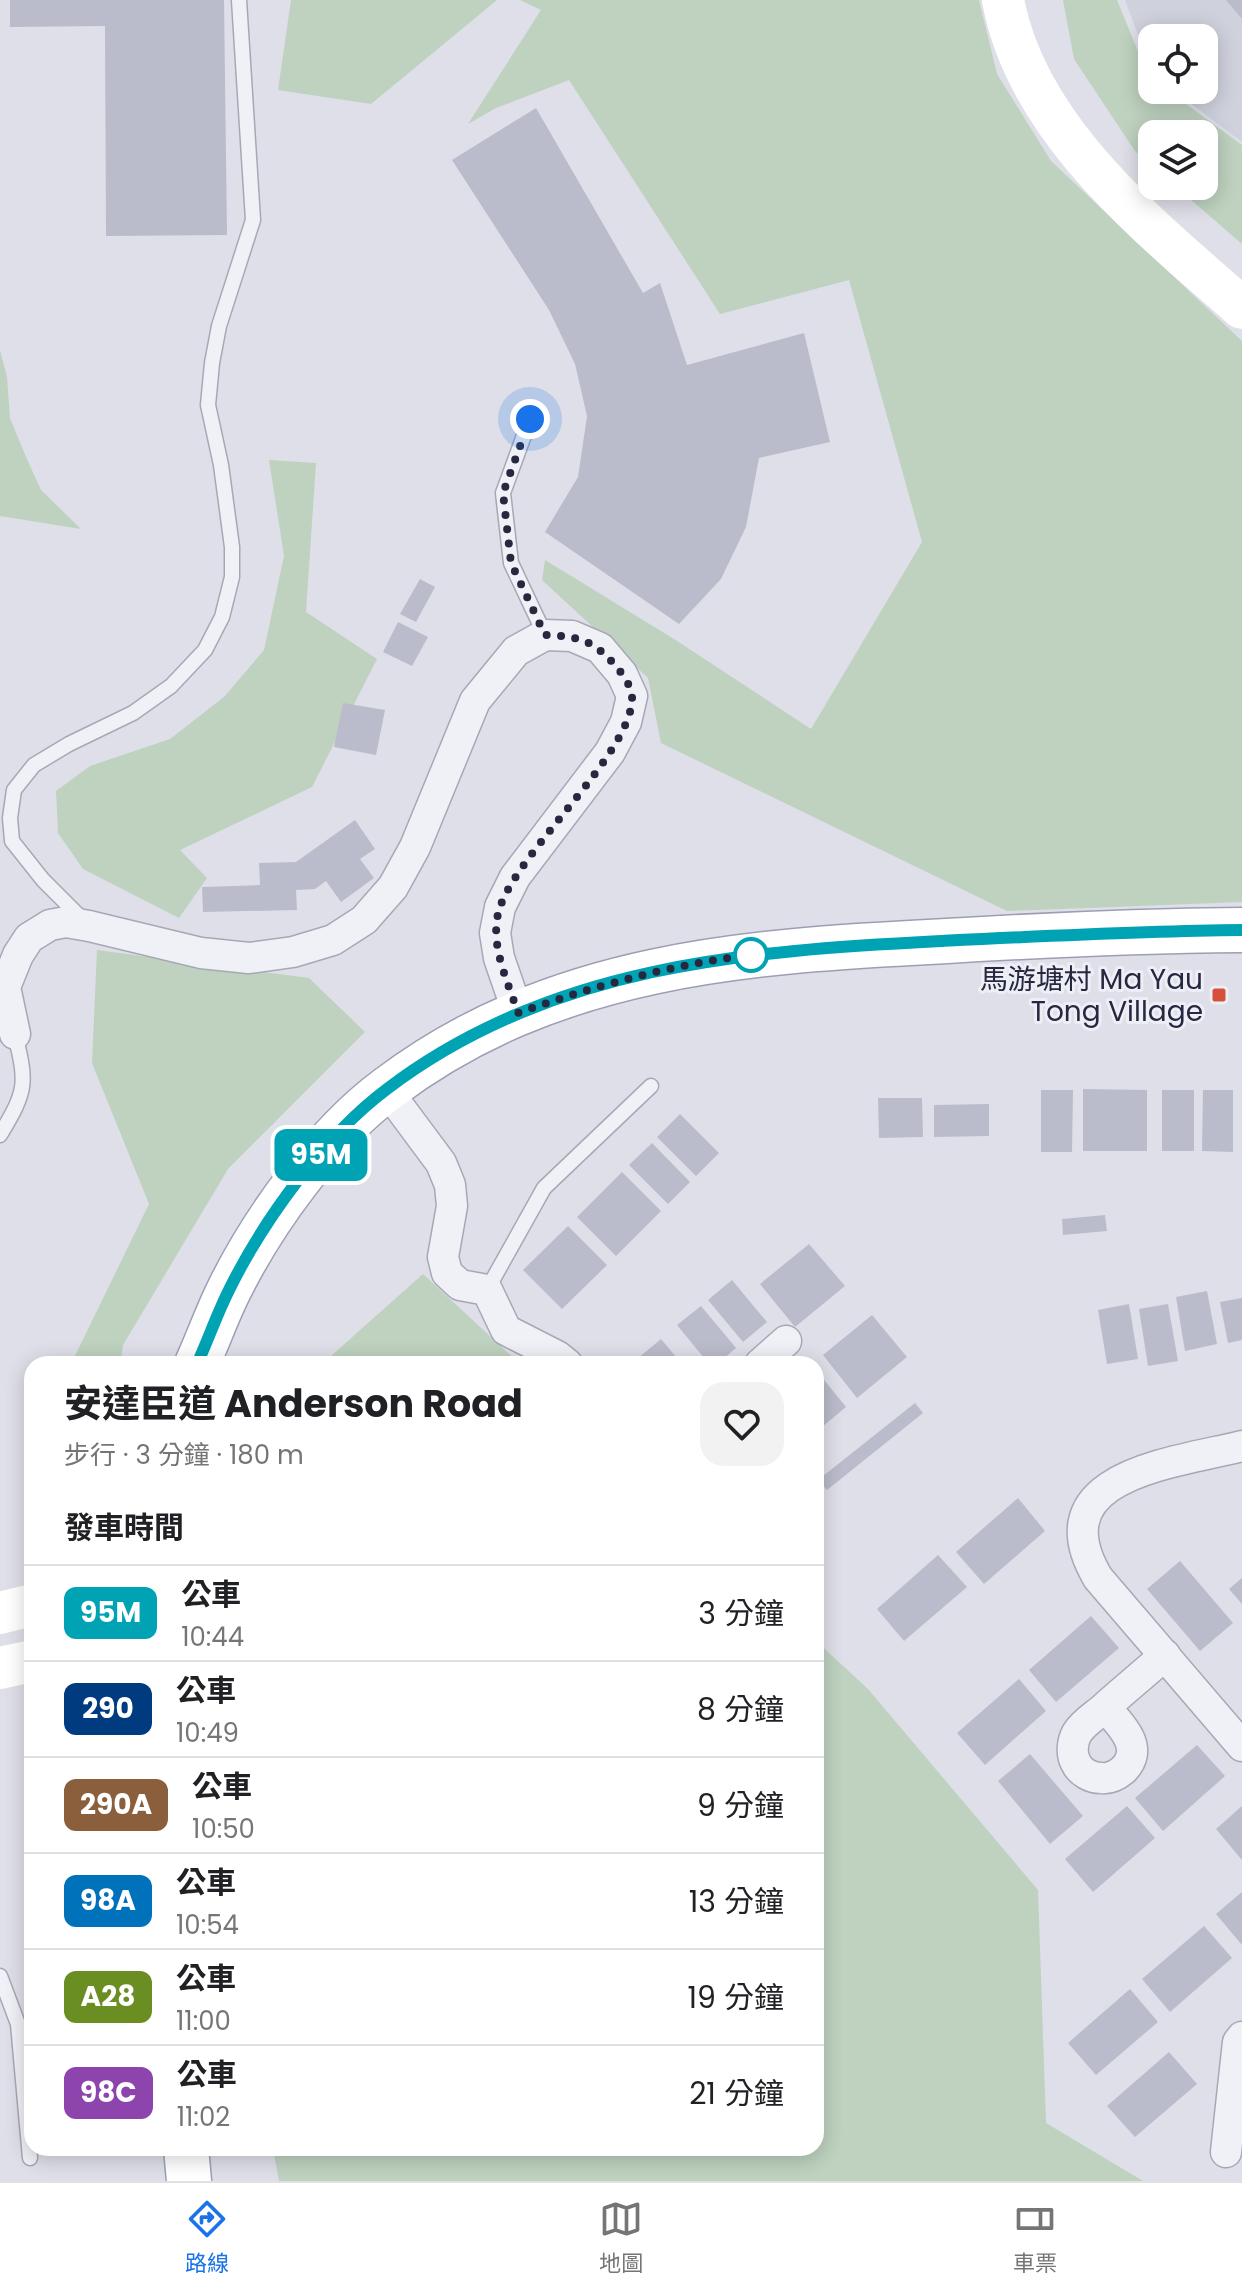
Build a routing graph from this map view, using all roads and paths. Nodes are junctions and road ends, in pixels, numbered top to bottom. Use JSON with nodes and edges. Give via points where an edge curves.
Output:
{"nodes":[{"id":1,"x":239,"y":0,"type":"edge"},
{"id":2,"x":1003,"y":0,"type":"edge"},
{"id":3,"x":1242,"y":308,"type":"edge"},
{"id":4,"x":530,"y":419,"type":"dead end"},
{"id":5,"x":545,"y":635,"type":"junction"},
{"id":6,"x":89,"y":926,"type":"junction"},
{"id":7,"x":1242,"y":930,"type":"edge"},
{"id":8,"x":518,"y":1013,"type":"junction"},
{"id":9,"x":15,"y":1034,"type":"joint"},
{"id":10,"x":651,"y":1086,"type":"dead end"},
{"id":11,"x":386,"y":1089,"type":"junction"},
{"id":12,"x":0,"y":1135,"type":"edge"},
{"id":13,"x":487,"y":1290,"type":"junction"},
{"id":14,"x":786,"y":1341,"type":"dead end"},
{"id":15,"x":200,"y":1356,"type":"edge"},
{"id":16,"x":557,"y":1356,"type":"edge"},
{"id":17,"x":769,"y":1356,"type":"edge"},
{"id":18,"x":1242,"y":1446,"type":"edge"},
{"id":19,"x":24,"y":1607,"type":"edge"},
{"id":20,"x":0,"y":1613,"type":"edge"},
{"id":21,"x":1165,"y":1655,"type":"junction"},
{"id":22,"x":24,"y":1663,"type":"edge"},
{"id":23,"x":0,"y":1668,"type":"edge"},
{"id":24,"x":1105,"y":1707,"type":"dead end"},
{"id":25,"x":1242,"y":1746,"type":"edge"},
{"id":26,"x":0,"y":1976,"type":"edge"},
{"id":27,"x":1242,"y":2037,"type":"edge"},
{"id":28,"x":24,"y":2091,"type":"edge"},
{"id":29,"x":1226,"y":2152,"type":"dead end"},
{"id":30,"x":187,"y":2156,"type":"edge"},
{"id":31,"x":189,"y":2181,"type":"edge"}],
"edges":[{"from":1,"to":6,"type":"lane","via":[[253,220],[219,326],[208,405],[232,547],[232,577],[222,617],[205,650],[171,686],[133,713],[34,765],[14,790],[12,841]]},
{"from":2,"to":3,"type":"street","via":[[1025,71],[1053,118],[1131,206]]},
{"from":4,"to":5,"type":"lane","via":[[503,493],[511,563]]},
{"from":5,"to":6,"type":"street","via":[[516,651],[475,701],[393,887],[364,920],[333,940],[249,958],[201,953]]},
{"from":5,"to":8,"type":"street","via":[[572,636],[600,648],[632,696],[610,752],[515,877],[500,907],[495,933],[499,958]]},
{"from":6,"to":9,"type":"street","via":[[50,925],[29,938],[5,987]]},
{"from":7,"to":8,"type":"main road","via":[[919,942],[723,958],[587,989]]},
{"from":8,"to":11,"type":"main road"},
{"from":9,"to":12,"type":"lane","via":[[24,1069],[22,1096]]},
{"from":10,"to":13,"type":"lane","via":[[544,1188]]},
{"from":11,"to":13,"type":"street","via":[[441,1163],[450,1185],[452,1206],[443,1257],[447,1273],[460,1285]]},
{"from":11,"to":15,"type":"main road","via":[[335,1138],[259,1235]]},
{"from":13,"to":16,"type":"street","via":[[506,1330]]},
{"from":14,"to":17,"type":"street"},
{"from":18,"to":21,"type":"street","via":[[1129,1475],[1103,1489],[1088,1509],[1081,1533],[1086,1558]]},
{"from":19,"to":20,"type":"street"},
{"from":21,"to":24,"type":"street"},
{"from":21,"to":25,"type":"street"},
{"from":22,"to":23,"type":"street"},
{"from":26,"to":28,"type":"lane","via":[[18,2024]]},
{"from":27,"to":29,"type":"street"},
{"from":30,"to":31,"type":"main road"}]}
